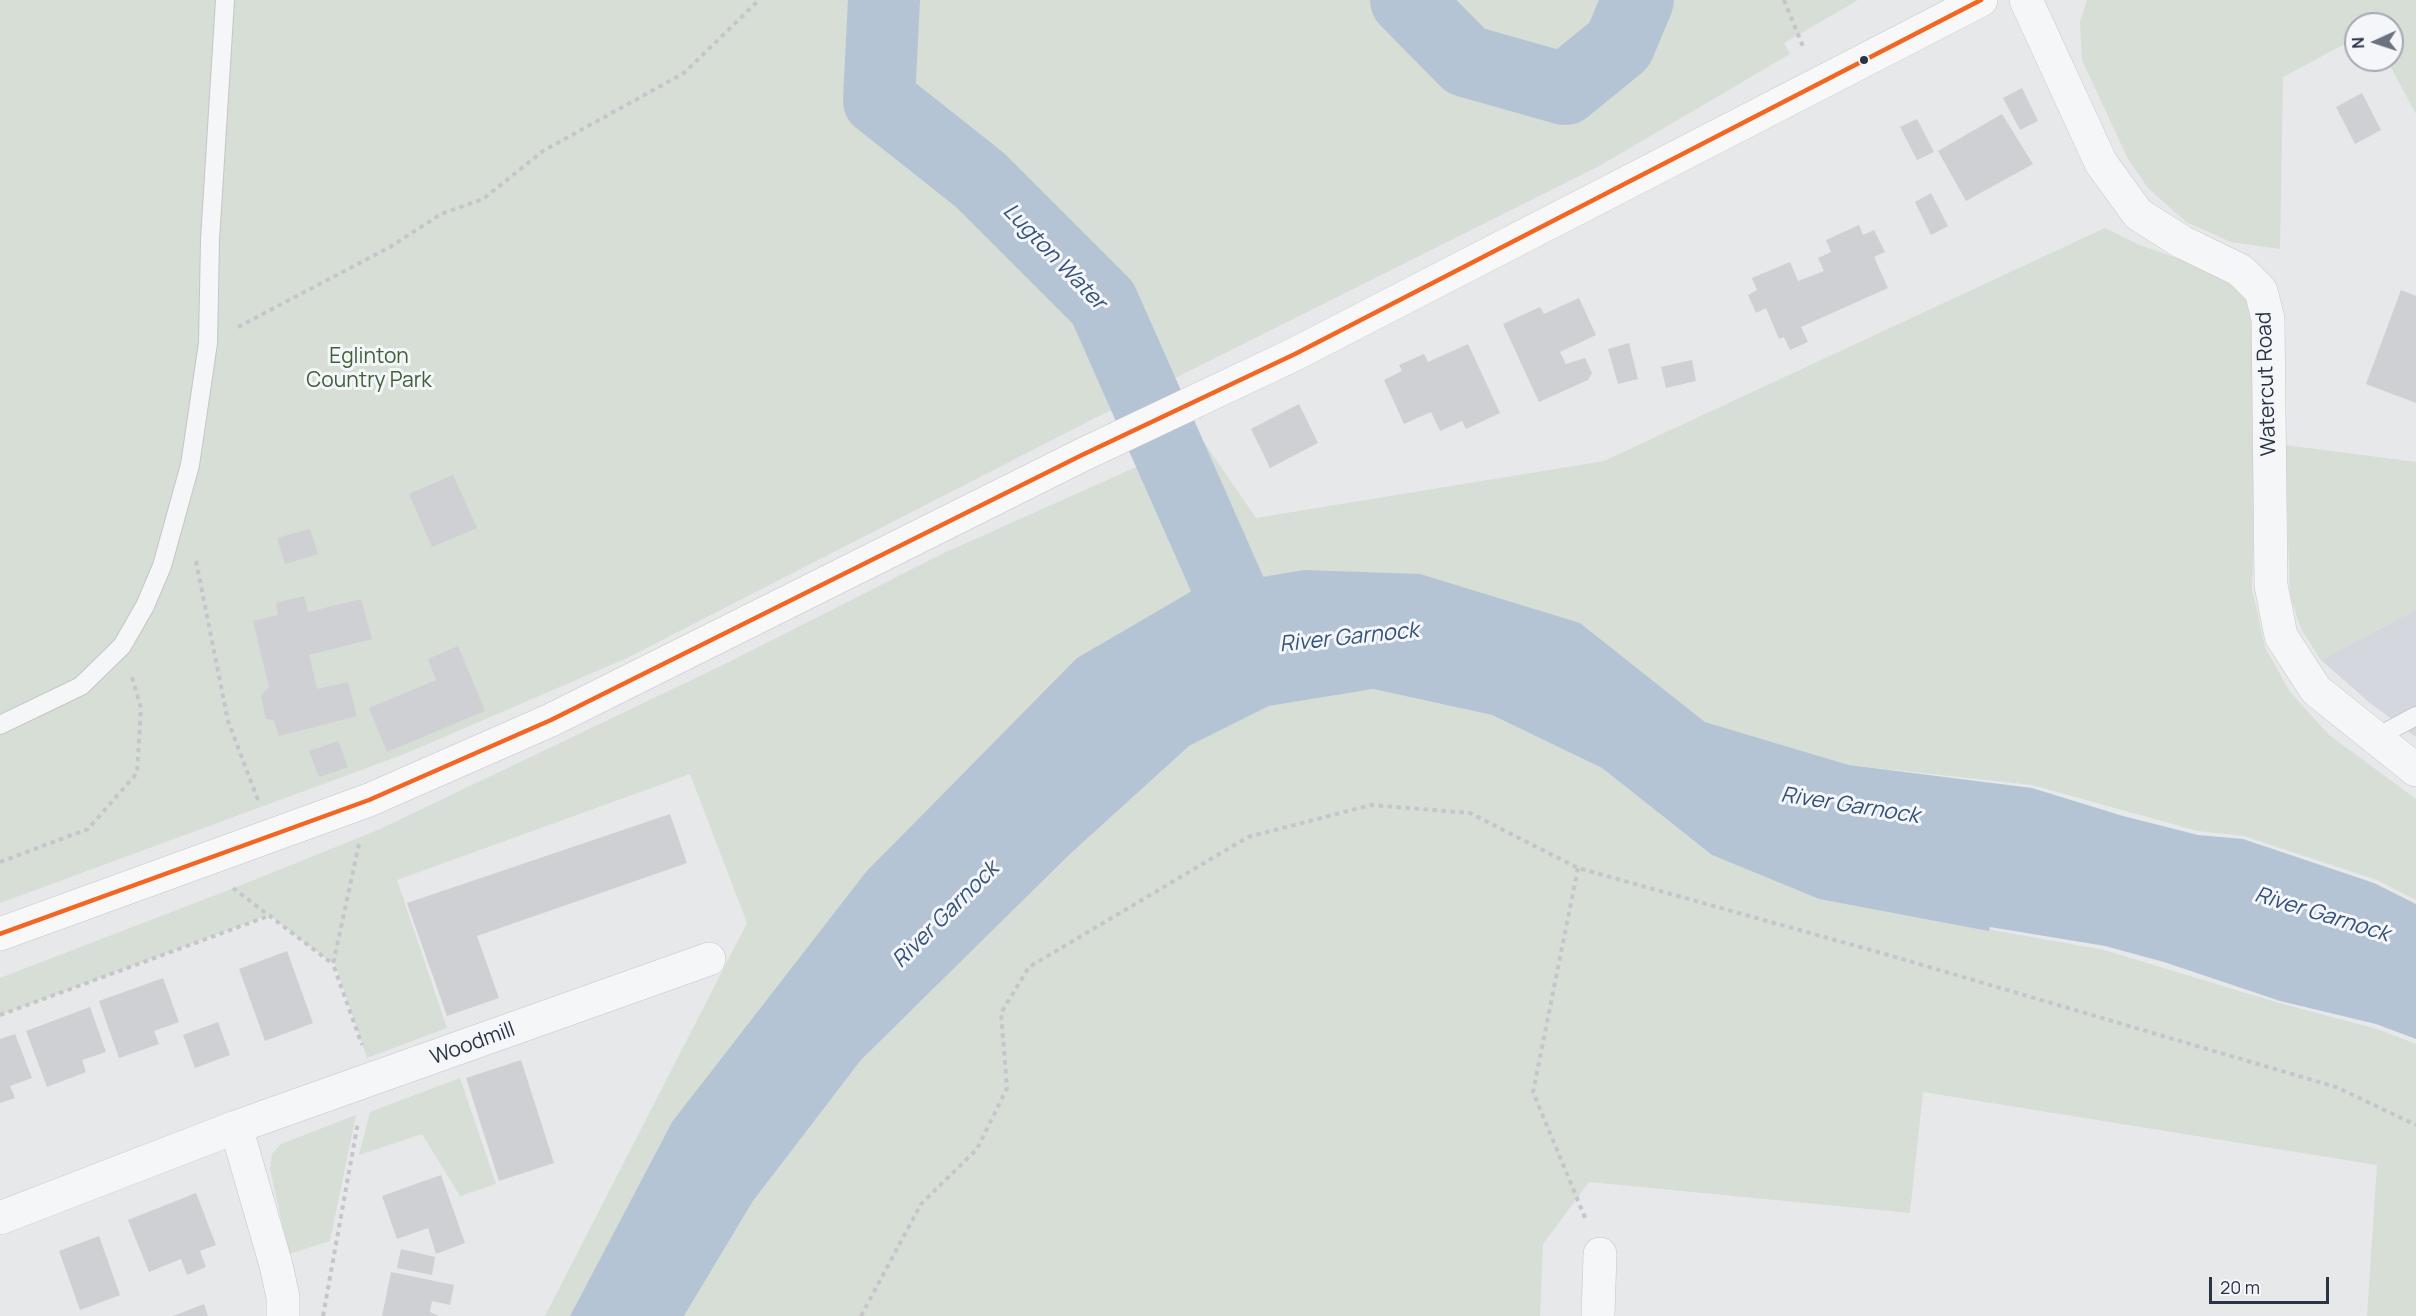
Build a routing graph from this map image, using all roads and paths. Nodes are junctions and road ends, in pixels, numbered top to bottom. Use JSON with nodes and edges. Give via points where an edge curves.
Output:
{"nodes":[{"id":1,"x":225,"y":0,"type":"edge"},
{"id":2,"x":759,"y":0,"type":"edge"},
{"id":3,"x":1784,"y":0,"type":"edge"},
{"id":4,"x":1945,"y":0,"type":"edge"},
{"id":5,"x":1981,"y":0,"type":"edge"},
{"id":6,"x":2025,"y":0,"type":"edge"},
{"id":7,"x":1892,"y":46,"type":"junction"},
{"id":8,"x":1818,"y":84,"type":"junction"},
{"id":9,"x":208,"y":343,"type":"junction"},
{"id":10,"x":194,"y":553,"type":"dead end"},
{"id":11,"x":122,"y":646,"type":"junction"},
{"id":12,"x":2416,"y":716,"type":"edge"},
{"id":13,"x":0,"y":725,"type":"edge"},
{"id":14,"x":2375,"y":738,"type":"junction"},
{"id":15,"x":2416,"y":770,"type":"edge"},
{"id":16,"x":369,"y":801,"type":"junction"},
{"id":17,"x":272,"y":837,"type":"junction"},
{"id":18,"x":0,"y":862,"type":"edge"},
{"id":19,"x":200,"y":863,"type":"junction"},
{"id":20,"x":1578,"y":868,"type":"junction"},
{"id":21,"x":271,"y":915,"type":"junction"},
{"id":22,"x":0,"y":934,"type":"edge"},
{"id":23,"x":709,"y":958,"type":"dead end"},
{"id":24,"x":333,"y":964,"type":"junction"},
{"id":25,"x":0,"y":1015,"type":"edge"},
{"id":26,"x":370,"y":1081,"type":"junction"},
{"id":27,"x":2416,"y":1125,"type":"edge"},
{"id":28,"x":236,"y":1127,"type":"junction"},
{"id":29,"x":0,"y":1218,"type":"edge"},
{"id":30,"x":1600,"y":1254,"type":"joint"},
{"id":31,"x":283,"y":1316,"type":"edge"},
{"id":32,"x":323,"y":1316,"type":"edge"},
{"id":33,"x":861,"y":1316,"type":"edge"},
{"id":34,"x":1598,"y":1316,"type":"edge"}],
"edges":[{"from":1,"to":9,"type":"lane","via":[[210,240]]},
{"from":2,"to":9,"type":"path","via":[[684,73],[543,151],[483,199],[441,214],[390,247]]},
{"from":3,"to":8,"type":"path"},
{"from":4,"to":7,"type":"main road"},
{"from":5,"to":7,"type":"main road"},
{"from":6,"to":14,"type":"street","name":"Watercut Road","via":[[2101,163],[2138,214],[2182,242],[2240,270],[2261,291],[2268,319],[2271,585],[2281,636],[2316,690]]},
{"from":7,"to":8,"type":"main road"},
{"from":8,"to":16,"type":"main road","via":[[1295,354],[551,720]]},
{"from":9,"to":11,"type":"lane","via":[[183,497],[162,566]]},
{"from":10,"to":17,"type":"path","via":[[228,721]]},
{"from":11,"to":13,"type":"lane","via":[[81,686]]},
{"from":11,"to":18,"type":"path","via":[[141,708],[137,773],[88,829]]},
{"from":12,"to":14,"type":"lane"},
{"from":14,"to":15,"type":"street","name":"Watercut Road"},
{"from":16,"to":17,"type":"main road"},
{"from":16,"to":24,"type":"path"},
{"from":17,"to":19,"type":"main road"},
{"from":19,"to":21,"type":"path"},
{"from":19,"to":22,"type":"main road"},
{"from":20,"to":27,"type":"path","via":[[2336,1087]]},
{"from":20,"to":30,"type":"path","via":[[1533,1092]]},
{"from":20,"to":33,"type":"path","via":[[1470,813],[1371,805],[1248,837],[1029,967],[1001,1013],[1007,1088],[977,1149],[921,1204]]},
{"from":21,"to":24,"type":"path"},
{"from":21,"to":25,"type":"path"},
{"from":23,"to":26,"type":"street","name":"Woodmill"},
{"from":24,"to":26,"type":"path"},
{"from":26,"to":28,"type":"street","name":"Woodmill"},
{"from":26,"to":32,"type":"path"},
{"from":28,"to":29,"type":"street","name":"Woodmill"},
{"from":28,"to":31,"type":"street","via":[[276,1265]]},
{"from":30,"to":34,"type":"street"}]}
